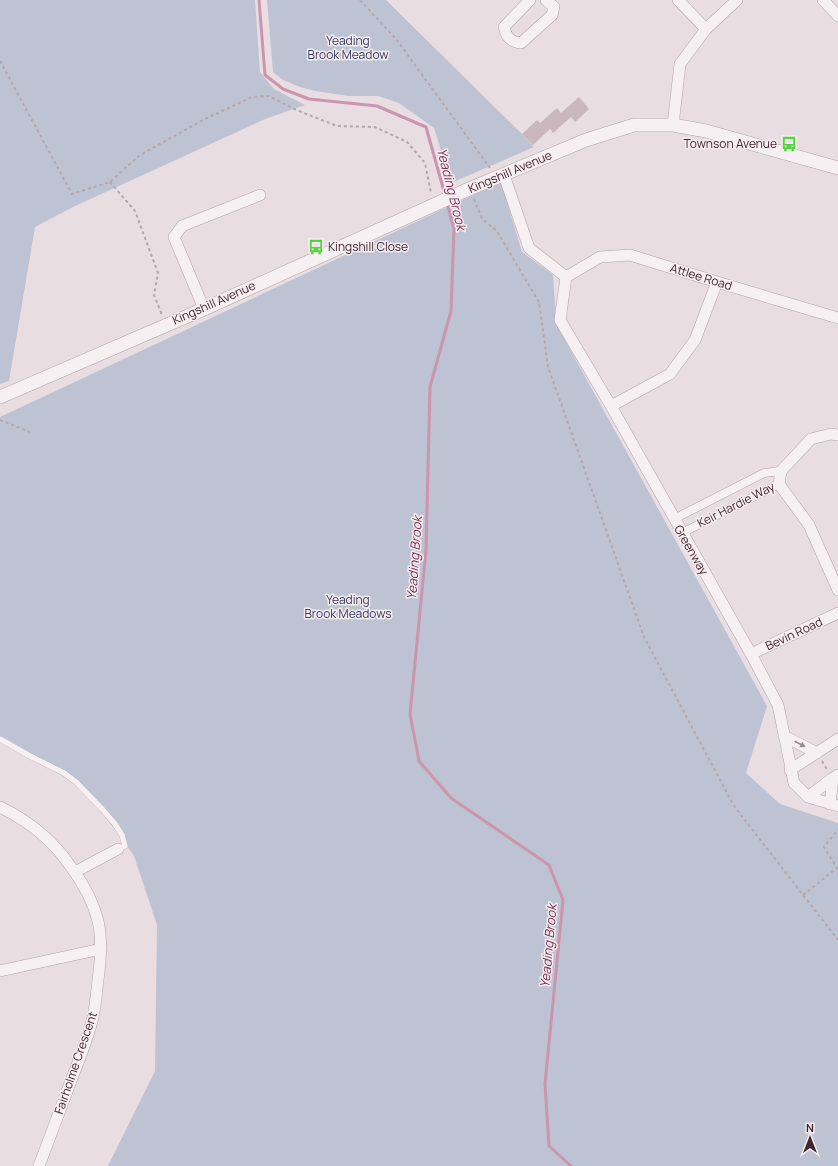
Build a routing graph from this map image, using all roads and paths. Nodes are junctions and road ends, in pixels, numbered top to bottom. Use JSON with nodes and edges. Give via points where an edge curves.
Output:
{"nodes":[{"id":1,"x":360,"y":0,"type":"edge"},
{"id":2,"x":530,"y":0,"type":"edge"},
{"id":3,"x":678,"y":0,"type":"edge"},
{"id":4,"x":737,"y":0,"type":"edge"},
{"id":5,"x":823,"y":0,"type":"edge"},
{"id":6,"x":548,"y":1,"type":"edge"},
{"id":7,"x":838,"y":16,"type":"edge"},
{"id":8,"x":706,"y":29,"type":"junction"},
{"id":9,"x":0,"y":61,"type":"edge"},
{"id":10,"x":673,"y":125,"type":"junction"},
{"id":11,"x":838,"y":168,"type":"edge"},
{"id":12,"x":500,"y":177,"type":"junction"},
{"id":13,"x":110,"y":182,"type":"junction"},
{"id":14,"x":464,"y":191,"type":"junction"},
{"id":15,"x":260,"y":195,"type":"dead end"},
{"id":16,"x":433,"y":205,"type":"junction"},
{"id":17,"x":566,"y":277,"type":"junction"},
{"id":18,"x":718,"y":282,"type":"junction"},
{"id":19,"x":204,"y":308,"type":"junction"},
{"id":20,"x":838,"y":318,"type":"edge"},
{"id":21,"x":165,"y":325,"type":"junction"},
{"id":22,"x":0,"y":397,"type":"edge"},
{"id":23,"x":610,"y":406,"type":"junction"},
{"id":24,"x":0,"y":420,"type":"edge"},
{"id":25,"x":30,"y":432,"type":"dead end"},
{"id":26,"x":835,"y":434,"type":"edge"},
{"id":27,"x":781,"y":471,"type":"junction"},
{"id":28,"x":779,"y":484,"type":"junction"},
{"id":29,"x":674,"y":519,"type":"junction"},
{"id":30,"x":682,"y":533,"type":"junction"},
{"id":31,"x":838,"y":590,"type":"edge"},
{"id":32,"x":838,"y":613,"type":"edge"},
{"id":33,"x":751,"y":654,"type":"junction"},
{"id":34,"x":784,"y":736,"type":"junction"},
{"id":35,"x":0,"y":739,"type":"edge"},
{"id":36,"x":838,"y":739,"type":"edge"},
{"id":37,"x":817,"y":753,"type":"junction"},
{"id":38,"x":790,"y":770,"type":"junction"},
{"id":39,"x":835,"y":777,"type":"edge"},
{"id":40,"x":808,"y":797,"type":"junction"},
{"id":41,"x":834,"y":805,"type":"edge"},
{"id":42,"x":0,"y":807,"type":"edge"},
{"id":43,"x":838,"y":830,"type":"edge"},
{"id":44,"x":118,"y":849,"type":"joint"},
{"id":45,"x":75,"y":872,"type":"junction"},
{"id":46,"x":803,"y":895,"type":"junction"},
{"id":47,"x":838,"y":940,"type":"edge"},
{"id":48,"x":101,"y":948,"type":"junction"},
{"id":49,"x":0,"y":971,"type":"edge"},
{"id":50,"x":40,"y":1166,"type":"edge"}],
"edges":[{"from":1,"to":12,"type":"path","via":[[396,40],[492,170]]},
{"from":2,"to":6,"type":"street","via":[[504,27],[505,34],[515,42],[521,43],[552,15],[554,7]]},
{"from":3,"to":8,"type":"street"},
{"from":4,"to":8,"type":"street"},
{"from":5,"to":7,"type":"street"},
{"from":8,"to":10,"type":"street","via":[[680,64]]},
{"from":9,"to":13,"type":"path","via":[[72,194]]},
{"from":10,"to":11,"type":"street","name":"Kingshill Avenue","via":[[706,131]]},
{"from":10,"to":12,"type":"street","name":"Kingshill Avenue","via":[[634,125],[586,140]]},
{"from":12,"to":14,"type":"street","name":"Kingshill Avenue"},
{"from":12,"to":17,"type":"street","via":[[530,248]]},
{"from":13,"to":16,"type":"path","via":[[140,155],[203,120],[252,96],[269,96],[337,126],[375,128],[407,142],[425,164]]},
{"from":13,"to":21,"type":"path","via":[[135,211],[141,225],[158,273],[154,295]]},
{"from":14,"to":16,"type":"street","name":"Kingshill Avenue"},
{"from":14,"to":46,"type":"path","via":[[482,219],[497,231],[539,302],[548,368],[644,637],[734,806]]},
{"from":15,"to":19,"type":"street","via":[[182,226],[174,237]]},
{"from":16,"to":19,"type":"street","name":"Kingshill Avenue"},
{"from":17,"to":18,"type":"street","name":"Attlee Road","via":[[600,257],[630,255]]},
{"from":17,"to":23,"type":"street","name":"Greenway","via":[[560,320]]},
{"from":18,"to":20,"type":"street","name":"Attlee Road"},
{"from":18,"to":23,"type":"street","via":[[695,340],[670,374]]},
{"from":19,"to":21,"type":"street","name":"Kingshill Avenue"},
{"from":21,"to":22,"type":"street","name":"Kingshill Avenue"},
{"from":23,"to":29,"type":"street","name":"Greenway"},
{"from":24,"to":25,"type":"path"},
{"from":26,"to":27,"type":"street","name":"Keir Hardie Way","via":[[811,439]]},
{"from":27,"to":28,"type":"street","name":"Keir Hardie Way"},
{"from":27,"to":29,"type":"street","name":"Keir Hardie Way","via":[[764,473]]},
{"from":28,"to":30,"type":"street","name":"Keir Hardie Way"},
{"from":28,"to":31,"type":"street","via":[[809,525]]},
{"from":29,"to":30,"type":"street","name":"Greenway"},
{"from":30,"to":33,"type":"street","name":"Greenway"},
{"from":32,"to":33,"type":"street","name":"Bevin Road"},
{"from":33,"to":34,"type":"street","name":"Greenway","via":[[778,705]]},
{"from":34,"to":37,"type":"street","one_way":true},
{"from":34,"to":38,"type":"street","name":"Greenway"},
{"from":35,"to":44,"type":"lane","via":[[28,756],[64,772],[76,782],[103,810],[122,836],[125,846]]},
{"from":36,"to":37,"type":"street"},
{"from":37,"to":38,"type":"street"},
{"from":37,"to":39,"type":"path"},
{"from":38,"to":40,"type":"street","name":"Greenway","via":[[794,783]]},
{"from":39,"to":40,"type":"street"},
{"from":39,"to":41,"type":"street"},
{"from":40,"to":41,"type":"street","name":"Greenway"},
{"from":42,"to":45,"type":"street","name":"Fairholme Crescent","via":[[38,831],[59,850]]},
{"from":43,"to":46,"type":"path","via":[[824,847],[837,868]]},
{"from":44,"to":45,"type":"street"},
{"from":45,"to":48,"type":"street","name":"Fairholme Crescent","via":[[95,911]]},
{"from":46,"to":47,"type":"path"},
{"from":48,"to":49,"type":"street"},
{"from":48,"to":50,"type":"street","name":"Fairholme Crescent","via":[[96,1000],[90,1028]]}]}
